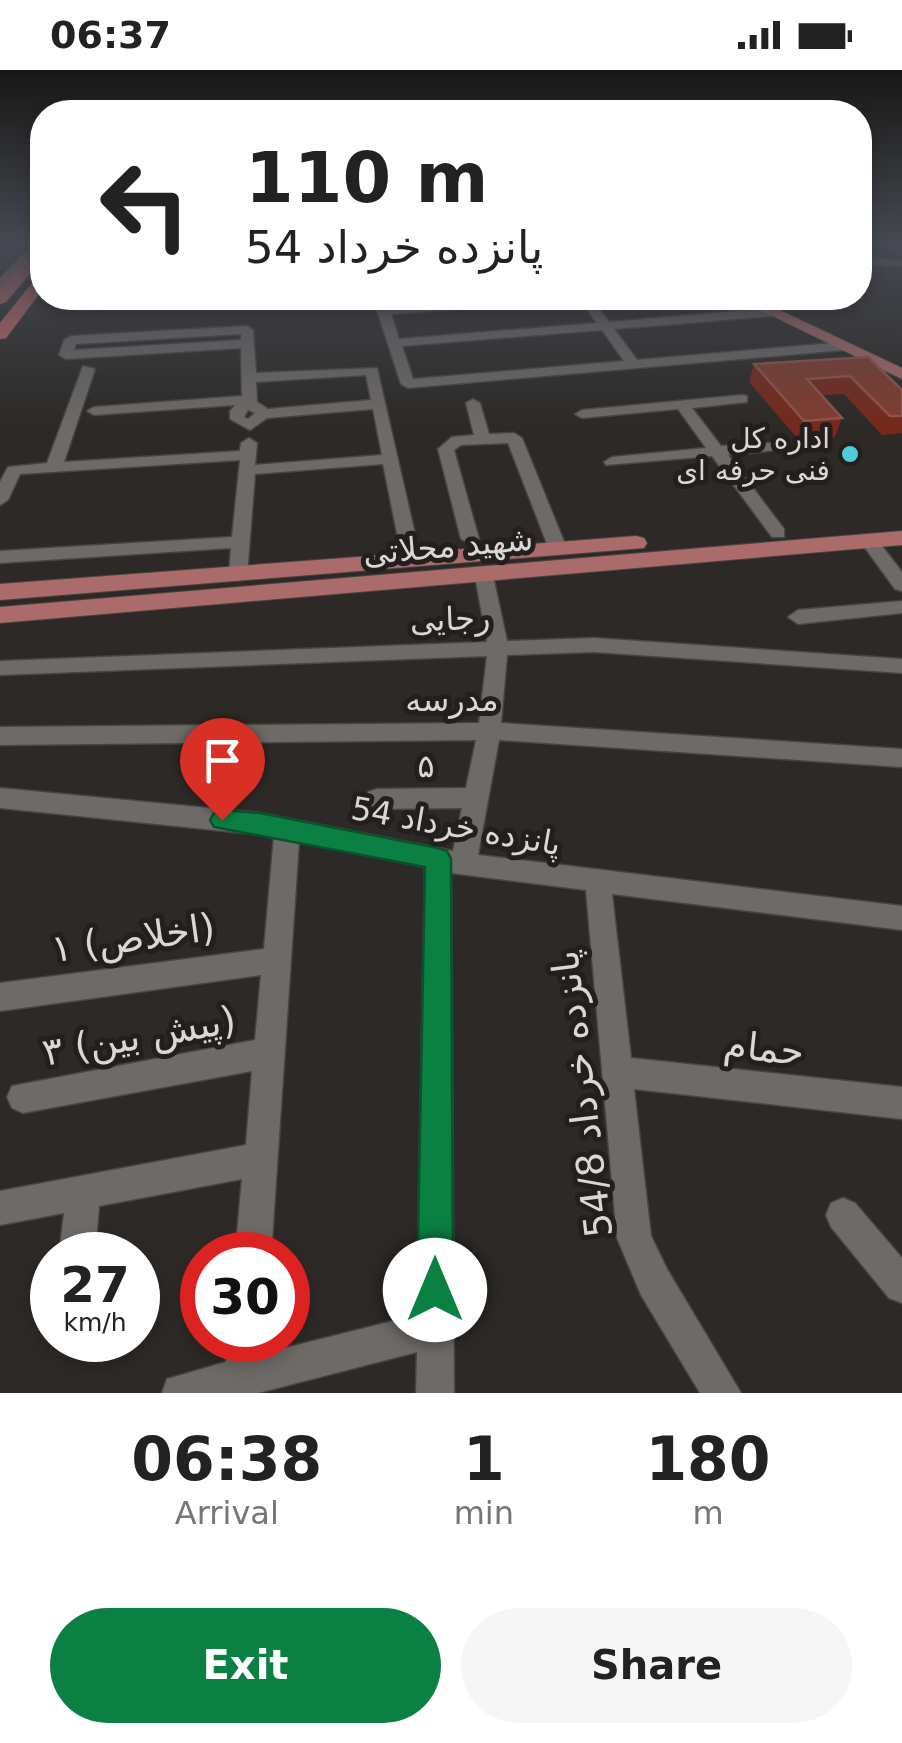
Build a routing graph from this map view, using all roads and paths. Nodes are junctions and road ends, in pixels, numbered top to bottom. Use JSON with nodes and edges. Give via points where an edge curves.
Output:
{"nodes":[{"id":1,"x":23,"y":305,"type":"edge"},
{"id":2,"x":383,"y":310,"type":"edge"},
{"id":3,"x":594,"y":310,"type":"edge"},
{"id":4,"x":723,"y":310,"type":"edge"},
{"id":5,"x":781,"y":310,"type":"edge"},
{"id":6,"x":784,"y":310,"type":"edge"},
{"id":7,"x":605,"y":325,"type":"junction"},
{"id":8,"x":0,"y":334,"type":"edge"},
{"id":9,"x":394,"y":343,"type":"junction"},
{"id":10,"x":247,"y":344,"type":"junction"},
{"id":11,"x":844,"y":346,"type":"junction"},
{"id":12,"x":902,"y":360,"type":"edge"},
{"id":13,"x":634,"y":365,"type":"junction"},
{"id":14,"x":88,"y":369,"type":"dead end"},
{"id":15,"x":902,"y":374,"type":"edge"},
{"id":16,"x":247,"y":378,"type":"junction"},
{"id":17,"x":742,"y":399,"type":"dead end"},
{"id":18,"x":473,"y":403,"type":"dead end"},
{"id":19,"x":379,"y":404,"type":"junction"},
{"id":20,"x":682,"y":405,"type":"junction"},
{"id":21,"x":94,"y":411,"type":"dead end"},
{"id":22,"x":253,"y":411,"type":"junction"},
{"id":23,"x":582,"y":414,"type":"dead end"},
{"id":24,"x":482,"y":437,"type":"junction"},
{"id":25,"x":778,"y":445,"type":"dead end"},
{"id":26,"x":717,"y":451,"type":"junction"},
{"id":27,"x":390,"y":459,"type":"junction"},
{"id":28,"x":248,"y":462,"type":"junction"},
{"id":29,"x":612,"y":462,"type":"dead end"},
{"id":30,"x":54,"y":467,"type":"junction"},
{"id":31,"x":0,"y":500,"type":"edge"},
{"id":32,"x":902,"y":524,"type":"edge"},
{"id":33,"x":778,"y":533,"type":"junction"},
{"id":34,"x":902,"y":538,"type":"edge"},
{"id":35,"x":470,"y":539,"type":"dead end"},
{"id":36,"x":242,"y":542,"type":"junction"},
{"id":37,"x":869,"y":542,"type":"junction"},
{"id":38,"x":408,"y":543,"type":"dead end"},
{"id":39,"x":558,"y":549,"type":"junction"},
{"id":40,"x":0,"y":558,"type":"edge"},
{"id":41,"x":238,"y":575,"type":"junction"},
{"id":42,"x":484,"y":576,"type":"junction"},
{"id":43,"x":902,"y":585,"type":"edge"},
{"id":44,"x":0,"y":592,"type":"edge"},
{"id":45,"x":902,"y":607,"type":"edge"},
{"id":46,"x":0,"y":615,"type":"edge"},
{"id":47,"x":798,"y":618,"type":"dead end"},
{"id":48,"x":498,"y":646,"type":"junction"},
{"id":49,"x":902,"y":666,"type":"edge"},
{"id":50,"x":0,"y":668,"type":"edge"},
{"id":51,"x":490,"y":732,"type":"junction"},
{"id":52,"x":0,"y":736,"type":"edge"},
{"id":53,"x":902,"y":758,"type":"edge"},
{"id":54,"x":0,"y":798,"type":"edge"},
{"id":55,"x":476,"y":798,"type":"junction"},
{"id":56,"x":377,"y":800,"type":"dead end"},
{"id":57,"x":287,"y":829,"type":"junction"},
{"id":58,"x":450,"y":862,"type":"junction"},
{"id":59,"x":598,"y":883,"type":"junction"},
{"id":60,"x":899,"y":927,"type":"edge"},
{"id":61,"x":277,"y":960,"type":"junction"},
{"id":62,"x":0,"y":996,"type":"edge"},
{"id":63,"x":270,"y":1053,"type":"junction"},
{"id":64,"x":617,"y":1072,"type":"junction"},
{"id":65,"x":24,"y":1097,"type":"dead end"},
{"id":66,"x":902,"y":1103,"type":"edge"},
{"id":67,"x":261,"y":1159,"type":"junction"},
{"id":68,"x":84,"y":1192,"type":"junction"},
{"id":69,"x":0,"y":1208,"type":"edge"},
{"id":70,"x":844,"y":1215,"type":"dead end"},
{"id":71,"x":80,"y":1232,"type":"edge"},
{"id":72,"x":255,"y":1232,"type":"edge"},
{"id":73,"x":902,"y":1285,"type":"edge"},
{"id":74,"x":435,"y":1328,"type":"junction"},
{"id":75,"x":245,"y":1362,"type":"edge"},
{"id":76,"x":244,"y":1380,"type":"junction"},
{"id":77,"x":181,"y":1393,"type":"edge"},
{"id":78,"x":435,"y":1393,"type":"edge"},
{"id":79,"x":722,"y":1393,"type":"edge"}],
"edges":[{"from":1,"to":8,"type":"highway"},
{"from":2,"to":9,"type":"street"},
{"from":3,"to":7,"type":"street"},
{"from":4,"to":7,"type":"street"},
{"from":5,"to":11,"type":"main road"},
{"from":6,"to":12,"type":"main road"},
{"from":7,"to":9,"type":"street"},
{"from":7,"to":13,"type":"street"},
{"from":9,"to":13,"type":"street","via":[[408,384]]},
{"from":10,"to":10,"type":"street","via":[[102,353],[66,355],[71,340],[247,330]]},
{"from":10,"to":16,"type":"street"},
{"from":11,"to":13,"type":"street"},
{"from":11,"to":15,"type":"main road"},
{"from":14,"to":30,"type":"street"},
{"from":16,"to":19,"type":"street","via":[[372,372]]},
{"from":16,"to":22,"type":"street"},
{"from":17,"to":20,"type":"street"},
{"from":18,"to":24,"type":"street"},
{"from":19,"to":22,"type":"street"},
{"from":19,"to":27,"type":"street"},
{"from":20,"to":23,"type":"street"},
{"from":20,"to":26,"type":"street"},
{"from":21,"to":22,"type":"street"},
{"from":22,"to":28,"type":"street"},
{"from":24,"to":35,"type":"street","via":[[457,440],[446,449]]},
{"from":24,"to":39,"type":"street","via":[[514,438]]},
{"from":25,"to":26,"type":"street"},
{"from":26,"to":29,"type":"street"},
{"from":26,"to":33,"type":"street"},
{"from":27,"to":28,"type":"street"},
{"from":27,"to":38,"type":"street"},
{"from":28,"to":30,"type":"street"},
{"from":28,"to":36,"type":"street"},
{"from":30,"to":31,"type":"street","via":[[14,470]]},
{"from":32,"to":33,"type":"main road","name":"شهید محلاتی"},
{"from":33,"to":39,"type":"main road","name":"شهید محلاتی"},
{"from":34,"to":37,"type":"main road","name":"شهید محلاتی"},
{"from":36,"to":40,"type":"street"},
{"from":36,"to":41,"type":"street"},
{"from":37,"to":42,"type":"main road","name":"شهید محلاتی"},
{"from":37,"to":43,"type":"street"},
{"from":39,"to":41,"type":"main road","name":"شهید محلاتی"},
{"from":41,"to":44,"type":"main road","name":"شهید محلاتی"},
{"from":42,"to":46,"type":"main road","name":"شهید محلاتی"},
{"from":42,"to":48,"type":"street"},
{"from":45,"to":47,"type":"street"},
{"from":48,"to":49,"type":"street","name":"رجایی","via":[[594,645]]},
{"from":48,"to":50,"type":"street","name":"رجایی"},
{"from":48,"to":51,"type":"street"},
{"from":51,"to":52,"type":"street","name":"مدرسه"},
{"from":51,"to":53,"type":"street","name":"مدرسه"},
{"from":51,"to":55,"type":"street"},
{"from":54,"to":57,"type":"street","name":"پانزده خرداد 54"},
{"from":55,"to":56,"type":"street","name":"۵"},
{"from":55,"to":58,"type":"street"},
{"from":57,"to":58,"type":"street","name":"پانزده خرداد 54"},
{"from":57,"to":61,"type":"street"},
{"from":58,"to":59,"type":"street","name":"پانزده خرداد 54"},
{"from":58,"to":74,"type":"street"},
{"from":59,"to":60,"type":"street","name":"پانزده خرداد 54"},
{"from":59,"to":64,"type":"street","name":"پانزده خرداد 54/8"},
{"from":61,"to":62,"type":"street","name":"۱ (اخلاص)"},
{"from":61,"to":63,"type":"street"},
{"from":63,"to":65,"type":"street","name":"۳ (پیش بین)"},
{"from":63,"to":67,"type":"street"},
{"from":64,"to":66,"type":"street","name":"حمام"},
{"from":64,"to":79,"type":"street","name":"پانزده خرداد 54/8","via":[[634,1238]]},
{"from":67,"to":68,"type":"street"},
{"from":67,"to":72,"type":"street"},
{"from":68,"to":69,"type":"street"},
{"from":68,"to":71,"type":"street"},
{"from":70,"to":73,"type":"street"},
{"from":74,"to":76,"type":"street"},
{"from":74,"to":78,"type":"street"},
{"from":75,"to":76,"type":"street"},
{"from":76,"to":77,"type":"street"}]}
